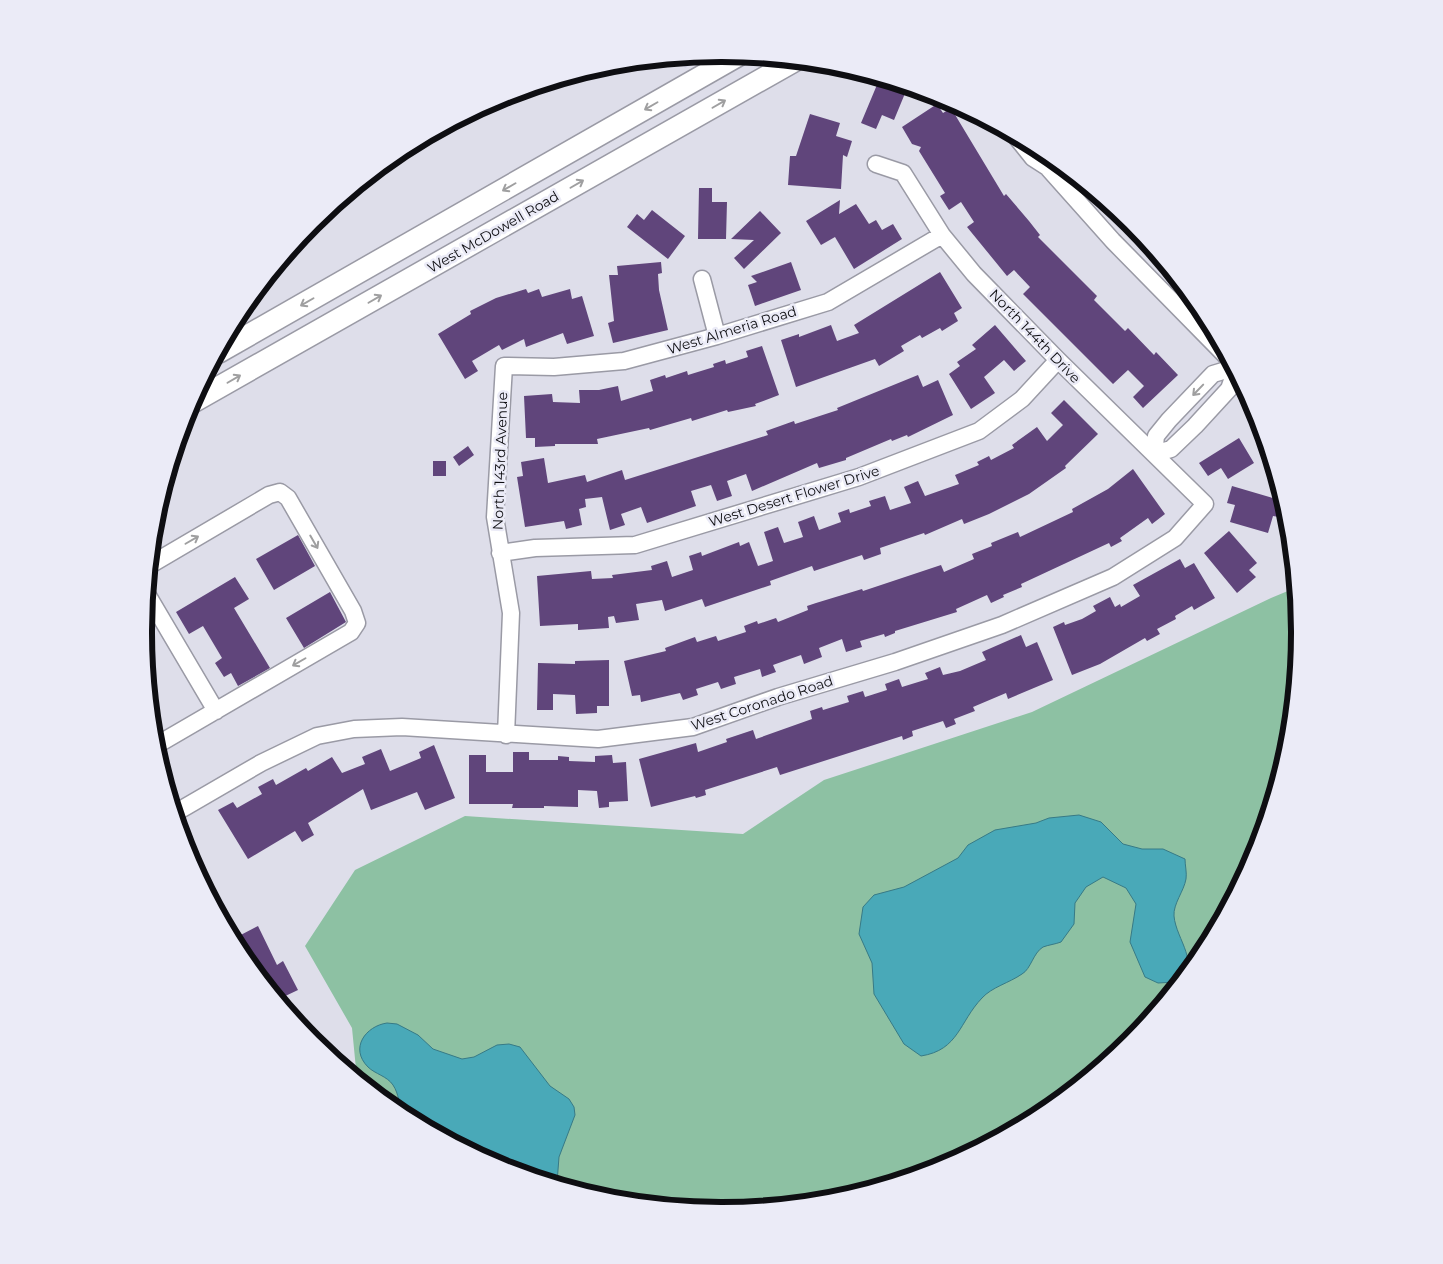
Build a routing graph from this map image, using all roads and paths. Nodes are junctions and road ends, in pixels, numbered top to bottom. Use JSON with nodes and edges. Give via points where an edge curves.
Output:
{"nodes":[{"id":1,"x":728,"y":62,"type":"edge"},
{"id":2,"x":785,"y":66,"type":"edge"},
{"id":3,"x":876,"y":164,"type":"dead end"},
{"id":4,"x":1054,"y":170,"type":"edge"},
{"id":5,"x":942,"y":235,"type":"junction"},
{"id":6,"x":702,"y":279,"type":"dead end"},
{"id":7,"x":717,"y":336,"type":"junction"},
{"id":8,"x":1211,"y":341,"type":"edge"},
{"id":9,"x":228,"y":347,"type":"edge"},
{"id":10,"x":1058,"y":360,"type":"junction"},
{"id":11,"x":504,"y":366,"type":"joint"},
{"id":12,"x":1227,"y":370,"type":"edge"},
{"id":13,"x":1232,"y":380,"type":"edge"},
{"id":14,"x":204,"y":396,"type":"edge"},
{"id":15,"x":1178,"y":410,"type":"junction"},
{"id":16,"x":1195,"y":426,"type":"junction"},
{"id":17,"x":1154,"y":454,"type":"junction"},
{"id":18,"x":1205,"y":504,"type":"joint"},
{"id":19,"x":500,"y":553,"type":"junction"},
{"id":20,"x":157,"y":561,"type":"edge"},
{"id":21,"x":153,"y":604,"type":"edge"},
{"id":22,"x":216,"y":711,"type":"junction"},
{"id":23,"x":506,"y":735,"type":"junction"},
{"id":24,"x":163,"y":742,"type":"edge"},
{"id":25,"x":181,"y":811,"type":"edge"}],
"edges":[{"from":1,"to":9,"type":"main road","one_way":true},
{"from":14,"to":2,"type":"main road","name":"West McDowell Road","one_way":true},
{"from":3,"to":5,"type":"street","name":"North 144th Drive","via":[[903,173]]},
{"from":4,"to":8,"type":"street","via":[[1113,241]]},
{"from":5,"to":7,"type":"street","name":"West Almeria Road","via":[[828,302]]},
{"from":5,"to":10,"type":"street","name":"North 144th Drive","via":[[974,274]]},
{"from":6,"to":7,"type":"street"},
{"from":7,"to":11,"type":"street","name":"West Almeria Road","via":[[624,361],[554,367]]},
{"from":10,"to":17,"type":"street","name":"North 144th Drive"},
{"from":10,"to":19,"type":"street","name":"West Desert Flower Drive","via":[[1022,399],[979,430],[859,478],[635,545],[536,548]]},
{"from":11,"to":19,"type":"street","name":"North 143rd Avenue","via":[[495,517]]},
{"from":12,"to":15,"type":"street","one_way":true,"via":[[1213,374]]},
{"from":13,"to":16,"type":"street","via":[[1229,389]]},
{"from":15,"to":16,"type":"street"},
{"from":15,"to":17,"type":"street","via":[[1156,436]]},
{"from":16,"to":17,"type":"street","via":[[1171,448]]},
{"from":17,"to":18,"type":"street","name":"North 144th Drive"},
{"from":18,"to":23,"type":"street","name":"West Coronado Road","via":[[1175,538],[1113,578],[1002,625],[895,662],[778,697],[693,727],[598,738]]},
{"from":19,"to":23,"type":"street","name":"North 143rd Avenue","via":[[511,613]]},
{"from":20,"to":22,"type":"street","one_way":true,"via":[[280,492],[288,498],[353,610],[357,624],[351,632]]},
{"from":21,"to":22,"type":"street"},
{"from":22,"to":24,"type":"street"},
{"from":23,"to":25,"type":"street","name":"West Coronado Road","via":[[402,727],[354,729],[317,736],[261,763]]}]}
